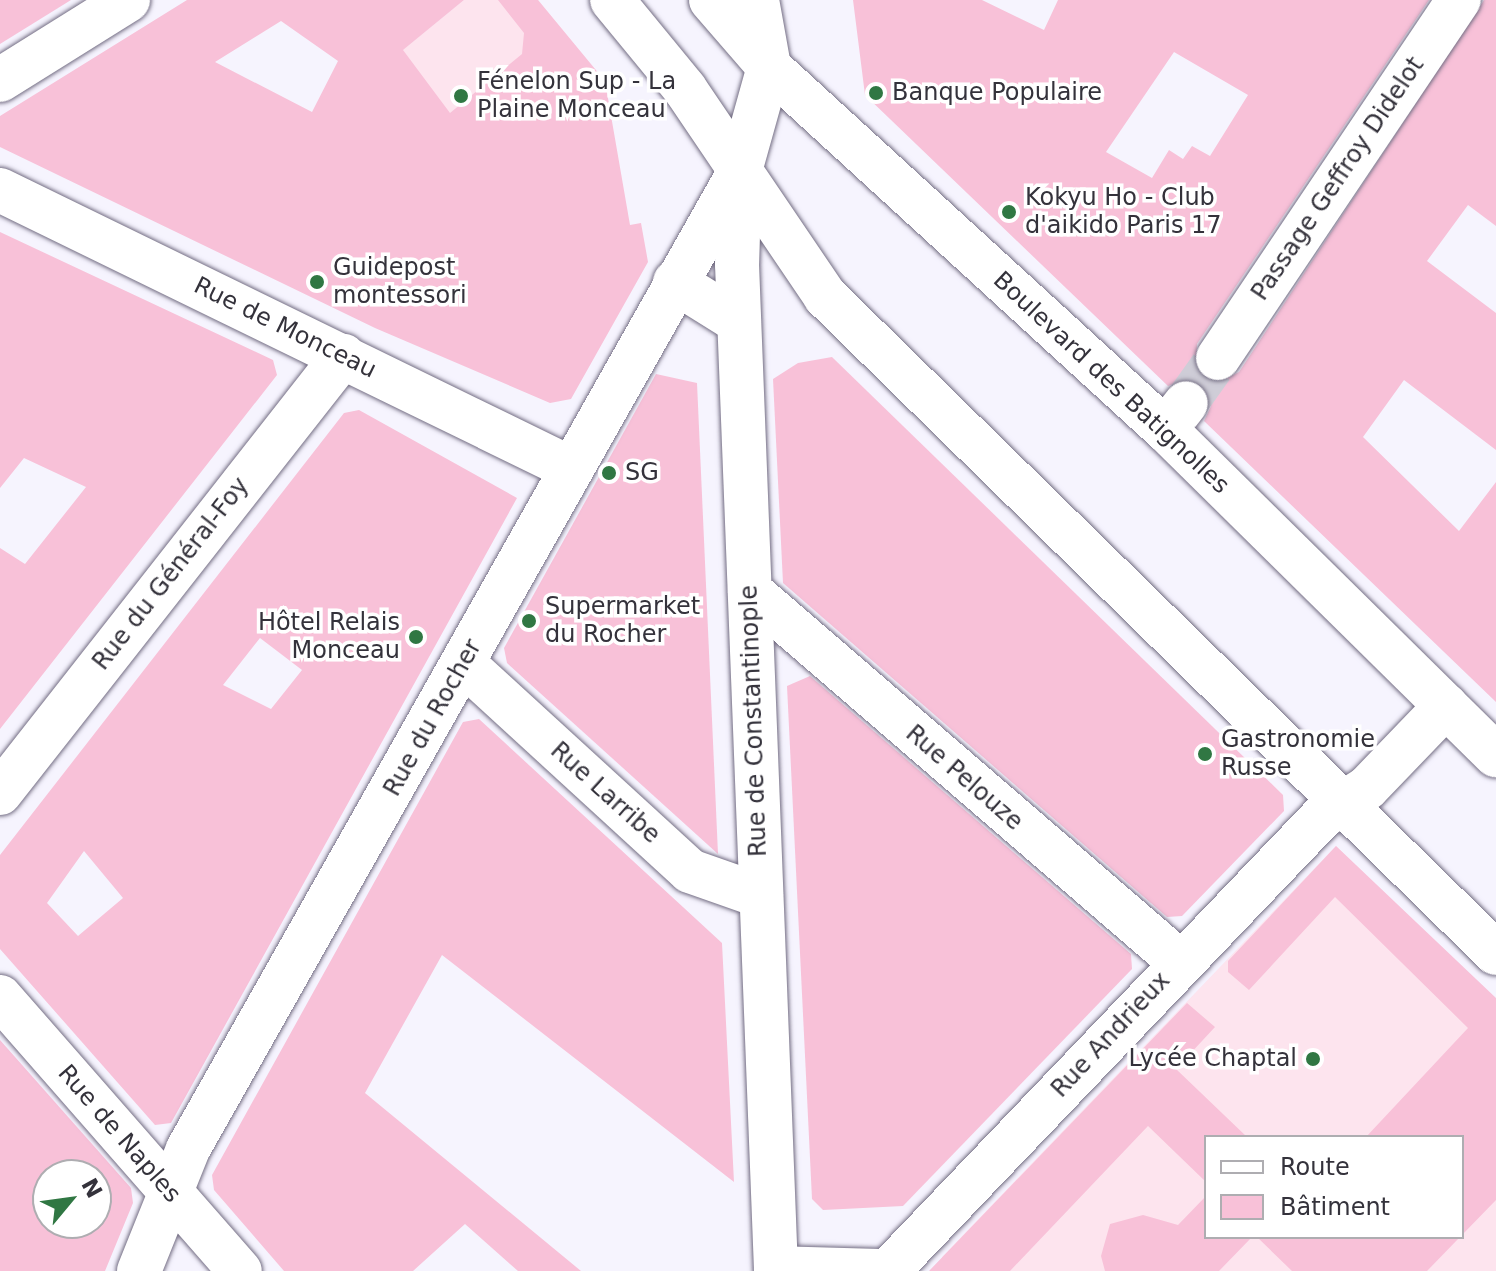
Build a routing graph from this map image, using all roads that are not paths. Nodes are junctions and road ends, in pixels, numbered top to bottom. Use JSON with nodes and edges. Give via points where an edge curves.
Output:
{"nodes":[{"id":1,"x":128,"y":0,"type":"edge"},
{"id":2,"x":612,"y":0,"type":"edge"},
{"id":3,"x":711,"y":0,"type":"edge"},
{"id":4,"x":757,"y":0,"type":"edge"},
{"id":5,"x":1459,"y":0,"type":"edge"},
{"id":6,"x":769,"y":67,"type":"junction"},
{"id":7,"x":0,"y":80,"type":"edge"},
{"id":8,"x":740,"y":171,"type":"junction"},
{"id":9,"x":0,"y":190,"type":"edge"},
{"id":10,"x":675,"y":282,"type":"junction"},
{"id":11,"x":739,"y":322,"type":"junction"},
{"id":12,"x":343,"y":356,"type":"junction"},
{"id":13,"x":1218,"y":358,"type":"tunnel mouth"},
{"id":14,"x":570,"y":468,"type":"junction"},
{"id":15,"x":750,"y":591,"type":"junction"},
{"id":16,"x":464,"y":664,"type":"junction"},
{"id":17,"x":1446,"y":706,"type":"junction"},
{"id":18,"x":1493,"y":745,"type":"edge"},
{"id":19,"x":0,"y":793,"type":"edge"},
{"id":20,"x":1340,"y":805,"type":"junction"},
{"id":21,"x":761,"y":896,"type":"junction"},
{"id":22,"x":1496,"y":953,"type":"edge"},
{"id":23,"x":1180,"y":962,"type":"junction"},
{"id":24,"x":0,"y":997,"type":"edge"},
{"id":25,"x":171,"y":1194,"type":"junction"},
{"id":26,"x":776,"y":1269,"type":"edge"},
{"id":27,"x":139,"y":1271,"type":"edge"},
{"id":28,"x":240,"y":1271,"type":"edge"},
{"id":29,"x":886,"y":1271,"type":"edge"}],
"edges":[{"from":1,"to":7,"type":"street"},
{"from":2,"to":8,"type":"street"},
{"from":3,"to":6,"type":"street","name":"Boulevard des Batignolles"},
{"from":4,"to":6,"type":"street"},
{"from":5,"to":13,"type":"street","name":"Passage Geffroy Didelot"},
{"from":6,"to":8,"type":"street"},
{"from":6,"to":17,"type":"street","name":"Boulevard des Batignolles","via":[[1167,431]]},
{"from":8,"to":10,"type":"street","name":"Rue du Rocher"},
{"from":8,"to":11,"type":"street","name":"Rue de Constantinople"},
{"from":8,"to":20,"type":"street","via":[[825,296]]},
{"from":9,"to":12,"type":"street","name":"Rue de Monceau"},
{"from":10,"to":11,"type":"street"},
{"from":10,"to":14,"type":"street","name":"Rue du Rocher"},
{"from":11,"to":15,"type":"street","name":"Rue de Constantinople"},
{"from":12,"to":14,"type":"street","name":"Rue de Monceau"},
{"from":12,"to":19,"type":"street","name":"Rue du Général-Foy"},
{"from":14,"to":16,"type":"street","name":"Rue du Rocher"},
{"from":15,"to":21,"type":"street","name":"Rue de Constantinople"},
{"from":15,"to":23,"type":"street","name":"Rue Pelouze"},
{"from":16,"to":21,"type":"street","name":"Rue Larribe","via":[[690,871]]},
{"from":16,"to":25,"type":"street","name":"Rue du Rocher","via":[[188,1149]]},
{"from":17,"to":18,"type":"street","name":"Boulevard des Batignolles"},
{"from":17,"to":20,"type":"street","via":[[1367,788]]},
{"from":20,"to":22,"type":"street"},
{"from":20,"to":23,"type":"street","name":"Rue Andrieux"},
{"from":21,"to":26,"type":"street","name":"Rue de Constantinople"},
{"from":23,"to":29,"type":"street","name":"Rue Andrieux"},
{"from":24,"to":25,"type":"street","name":"Rue de Naples"},
{"from":25,"to":27,"type":"street","name":"Rue du Rocher"},
{"from":25,"to":28,"type":"street","name":"Rue de Naples"},
{"from":26,"to":29,"type":"street"}]}
